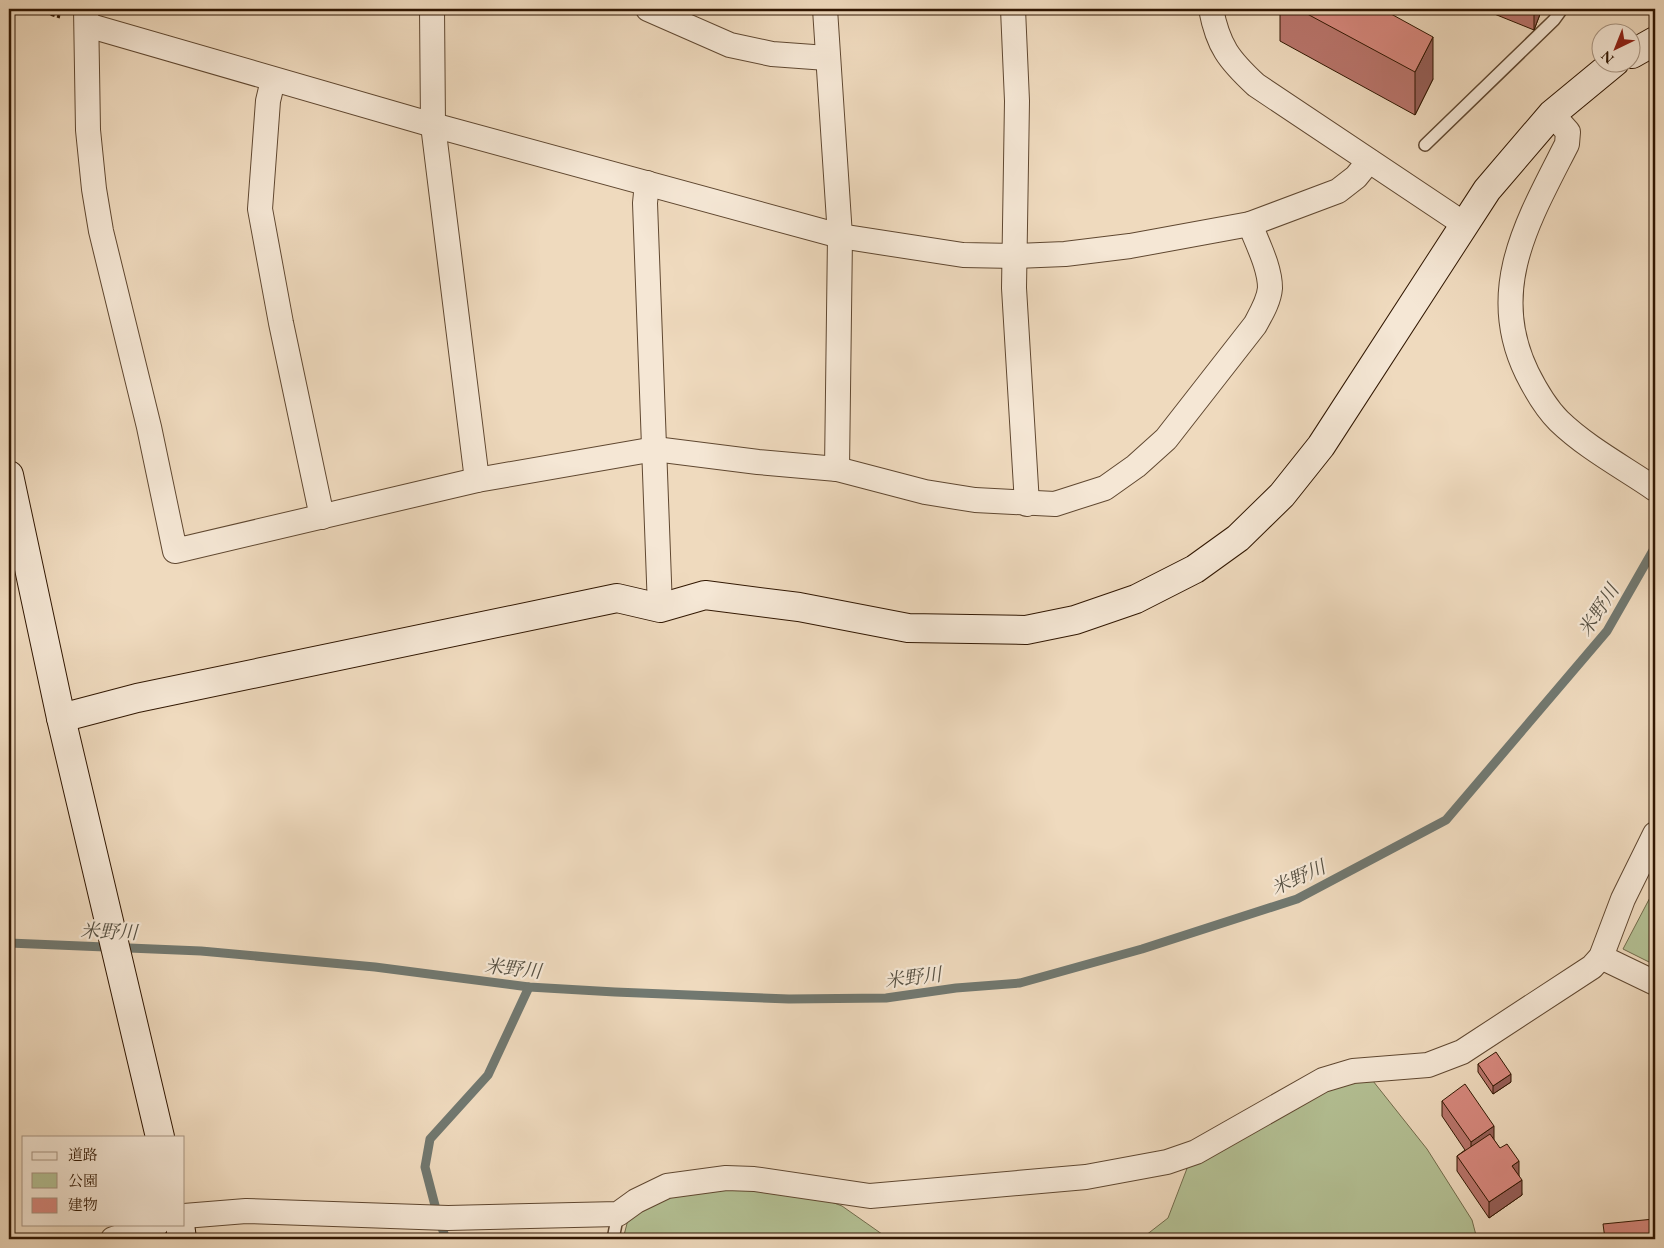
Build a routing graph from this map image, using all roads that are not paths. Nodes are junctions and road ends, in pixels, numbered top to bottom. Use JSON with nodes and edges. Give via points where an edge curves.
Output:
{"nodes":[{"id":1,"x":432,"y":9,"type":"edge"},
{"id":2,"x":648,"y":9,"type":"edge"},
{"id":3,"x":824,"y":9,"type":"edge"},
{"id":4,"x":1013,"y":9,"type":"edge"},
{"id":5,"x":1212,"y":9,"type":"edge"},
{"id":6,"x":1562,"y":9,"type":"edge"},
{"id":7,"x":86,"y":17,"type":"edge"},
{"id":8,"x":1655,"y":41,"type":"edge"},
{"id":9,"x":1642,"y":48,"type":"edge"},
{"id":10,"x":827,"y":58,"type":"junction"},
{"id":11,"x":1603,"y":72,"type":"edge"},
{"id":12,"x":273,"y":80,"type":"junction"},
{"id":13,"x":1552,"y":114,"type":"junction"},
{"id":14,"x":433,"y":125,"type":"junction"},
{"id":15,"x":1425,"y":145,"type":"dead end"},
{"id":16,"x":1370,"y":161,"type":"junction"},
{"id":17,"x":647,"y":183,"type":"junction"},
{"id":18,"x":1250,"y":224,"type":"junction"},
{"id":19,"x":1464,"y":224,"type":"junction"},
{"id":20,"x":840,"y":236,"type":"junction"},
{"id":21,"x":1015,"y":256,"type":"junction"},
{"id":22,"x":655,"y":448,"type":"junction"},
{"id":23,"x":837,"y":469,"type":"junction"},
{"id":24,"x":9,"y":475,"type":"edge"},
{"id":25,"x":477,"y":480,"type":"junction"},
{"id":26,"x":1655,"y":489,"type":"edge"},
{"id":27,"x":1027,"y":504,"type":"junction"},
{"id":28,"x":322,"y":517,"type":"junction"},
{"id":29,"x":660,"y":608,"type":"junction"},
{"id":30,"x":61,"y":718,"type":"junction"},
{"id":31,"x":1655,"y":834,"type":"edge"},
{"id":32,"x":1601,"y":957,"type":"junction"},
{"id":33,"x":1655,"y":983,"type":"edge"},
{"id":34,"x":160,"y":1136,"type":"edge"},
{"id":35,"x":618,"y":1214,"type":"junction"},
{"id":36,"x":185,"y":1216,"type":"edge"},
{"id":37,"x":151,"y":1226,"type":"edge"},
{"id":38,"x":180,"y":1226,"type":"edge"},
{"id":39,"x":113,"y":1239,"type":"edge"},
{"id":40,"x":182,"y":1239,"type":"edge"},
{"id":41,"x":613,"y":1239,"type":"edge"}],
"edges":[{"from":1,"to":14,"type":"street"},
{"from":2,"to":10,"type":"street","via":[[730,45],[772,54]]},
{"from":3,"to":10,"type":"street"},
{"from":4,"to":21,"type":"street","via":[[1017,101]]},
{"from":5,"to":16,"type":"street","via":[[1220,41],[1231,63],[1256,86]]},
{"from":6,"to":15,"type":"lane"},
{"from":7,"to":12,"type":"street"},
{"from":7,"to":28,"type":"street","via":[[88,130],[97,206],[149,427],[165,554]]},
{"from":8,"to":9,"type":"street"},
{"from":10,"to":20,"type":"street"},
{"from":11,"to":13,"type":"street"},
{"from":12,"to":14,"type":"street"},
{"from":12,"to":28,"type":"street","via":[[268,101],[260,209]]},
{"from":13,"to":19,"type":"street","via":[[1487,190]]},
{"from":13,"to":26,"type":"street","via":[[1568,132],[1567,144],[1532,212],[1512,271],[1510,312],[1520,358],[1557,419],[1576,436]]},
{"from":14,"to":17,"type":"street"},
{"from":14,"to":25,"type":"street"},
{"from":16,"to":18,"type":"street","via":[[1338,191]]},
{"from":16,"to":19,"type":"street"},
{"from":17,"to":20,"type":"street"},
{"from":17,"to":22,"type":"street","via":[[645,203]]},
{"from":18,"to":21,"type":"street","via":[[1130,246]]},
{"from":18,"to":27,"type":"street","via":[[1270,288],[1265,306],[1255,325],[1166,439],[1136,466],[1104,488],[1056,504]]},
{"from":19,"to":29,"type":"street","via":[[1321,446],[1282,495],[1238,538],[1195,569],[1136,599],[1075,620],[1026,630],[908,628],[705,595]]},
{"from":20,"to":21,"type":"street","via":[[963,255]]},
{"from":20,"to":23,"type":"street"},
{"from":21,"to":27,"type":"street","via":[[1014,288]]},
{"from":22,"to":23,"type":"street"},
{"from":22,"to":25,"type":"street"},
{"from":22,"to":29,"type":"street"},
{"from":23,"to":27,"type":"street","via":[[925,492]]},
{"from":24,"to":30,"type":"street"},
{"from":25,"to":28,"type":"street"},
{"from":29,"to":30,"type":"street","via":[[617,598],[137,698]]},
{"from":30,"to":34,"type":"street"},
{"from":31,"to":32,"type":"street","via":[[1623,899]]},
{"from":32,"to":33,"type":"street"},
{"from":32,"to":35,"type":"street","via":[[1592,967],[1462,1052],[1428,1065],[1353,1071],[1323,1080],[1196,1152],[1167,1162],[1086,1177],[870,1196],[726,1178],[667,1186]]},
{"from":35,"to":36,"type":"street","via":[[448,1218],[246,1211]]},
{"from":35,"to":41,"type":"lane"},
{"from":37,"to":39,"type":"street"},
{"from":38,"to":40,"type":"street"}]}
